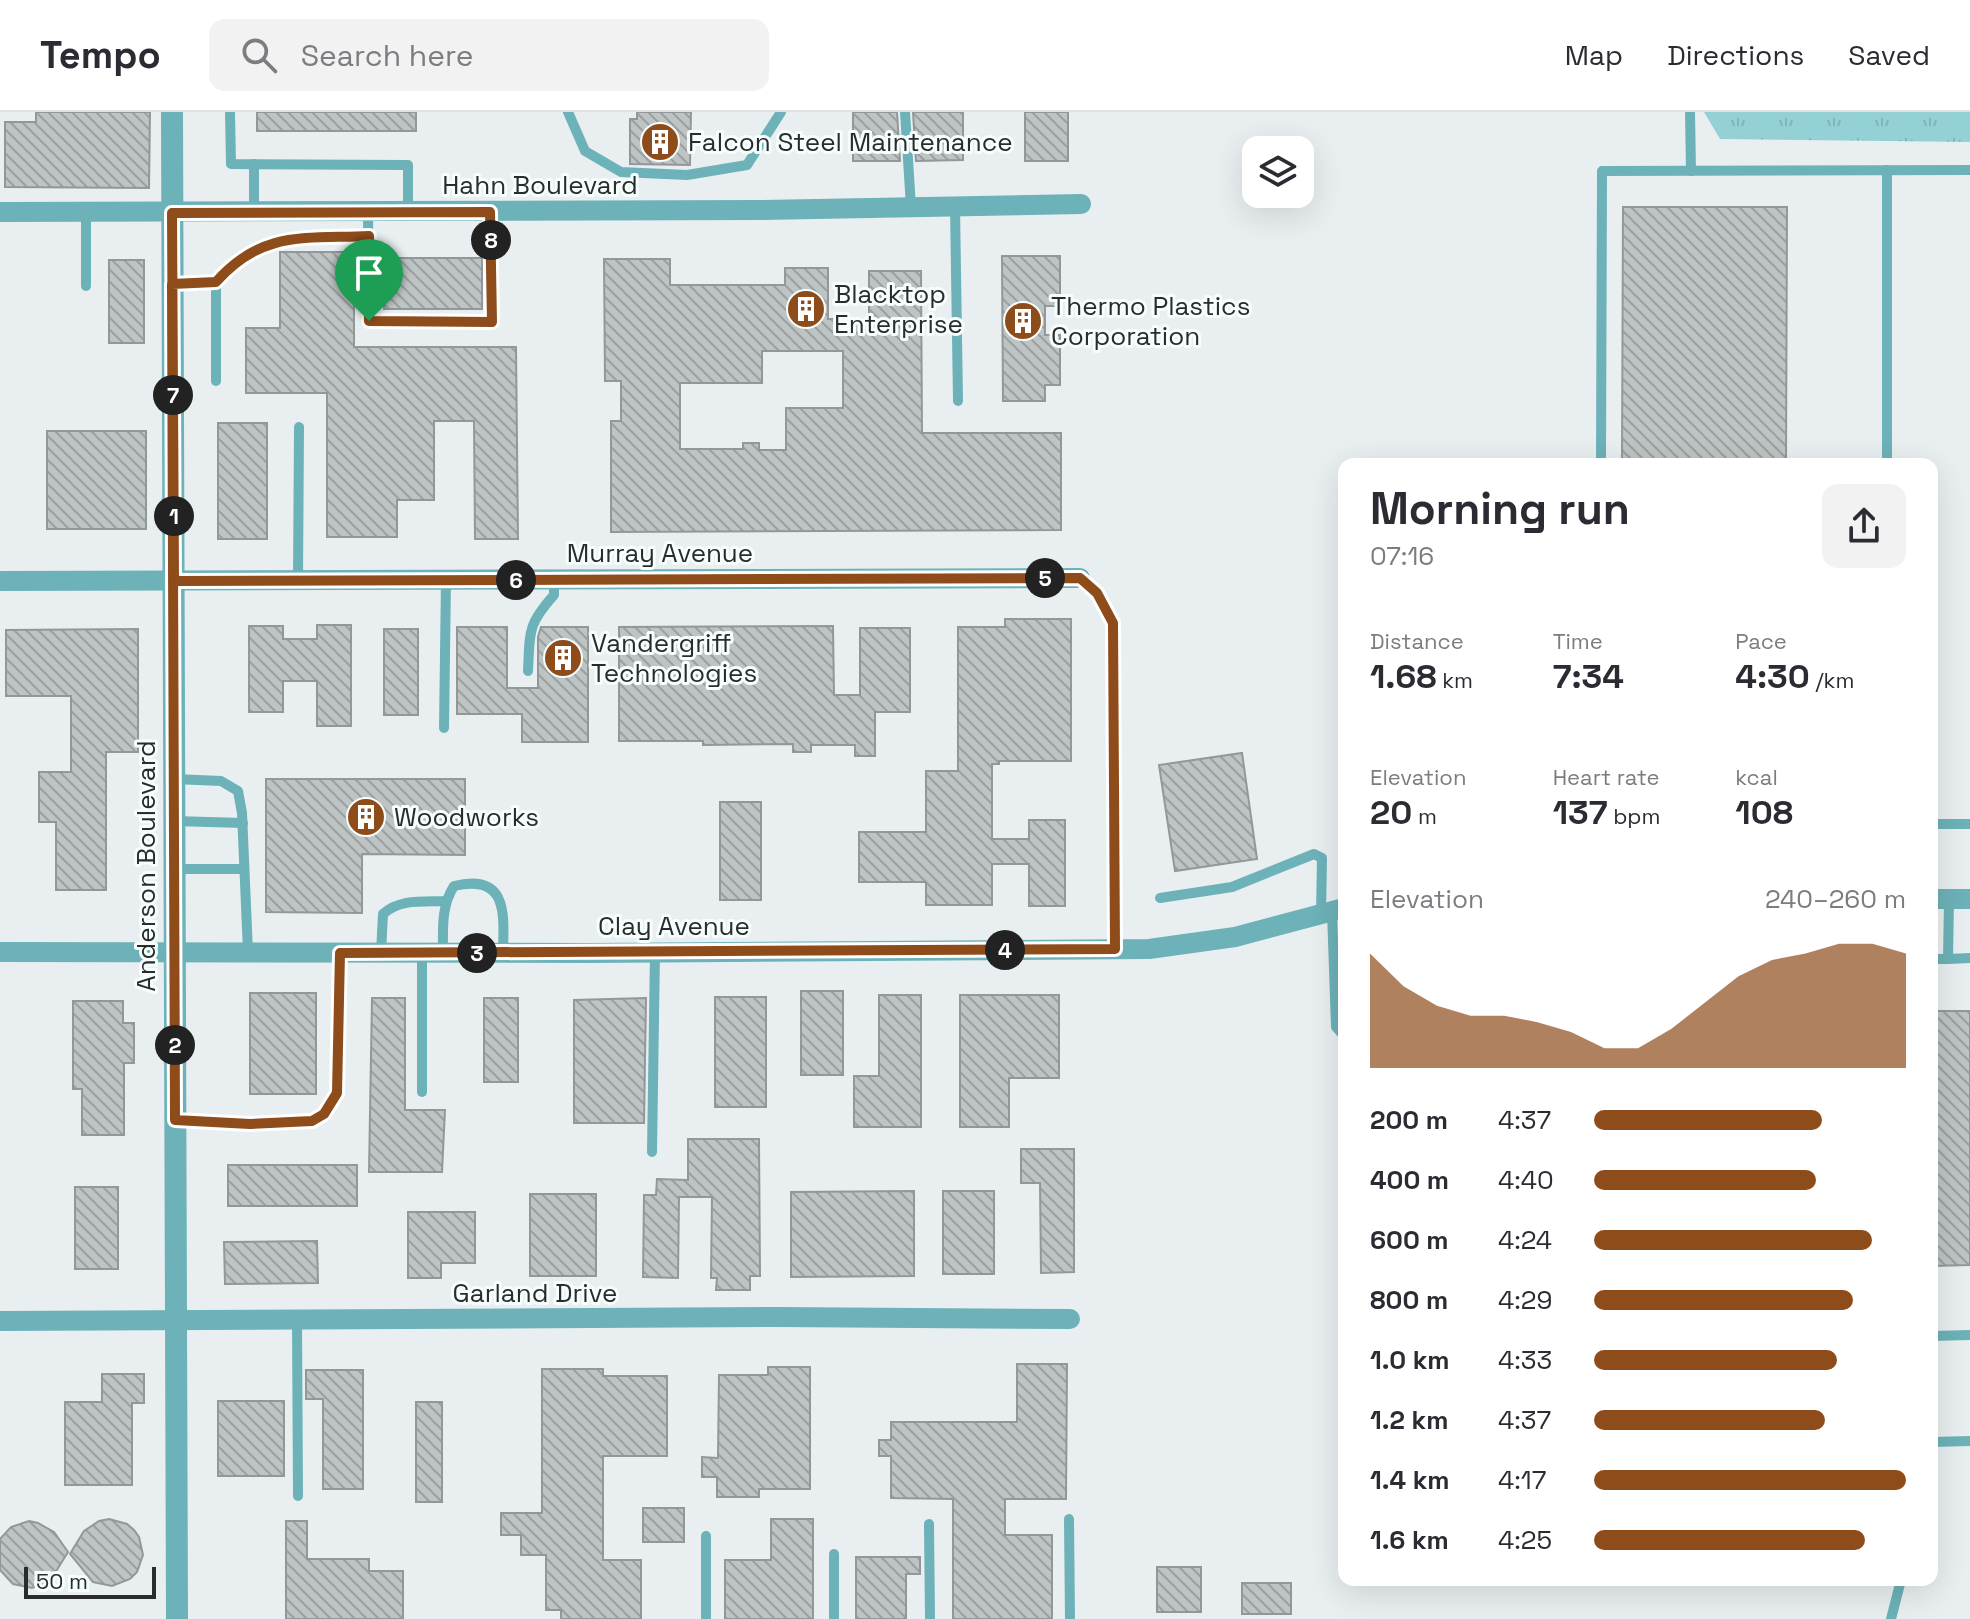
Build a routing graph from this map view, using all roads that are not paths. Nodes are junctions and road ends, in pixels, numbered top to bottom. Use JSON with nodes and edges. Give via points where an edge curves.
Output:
{"nodes":[{"id":1,"x":172,"y":112,"type":"edge"},
{"id":2,"x":230,"y":112,"type":"edge"},
{"id":3,"x":568,"y":112,"type":"edge"},
{"id":4,"x":781,"y":112,"type":"edge"},
{"id":5,"x":905,"y":112,"type":"edge"},
{"id":6,"x":1690,"y":112,"type":"edge"},
{"id":7,"x":254,"y":164,"type":"junction"},
{"id":8,"x":1887,"y":170,"type":"junction"},
{"id":9,"x":1970,"y":170,"type":"edge"},
{"id":10,"x":1691,"y":171,"type":"junction"},
{"id":11,"x":1081,"y":204,"type":"dead end"},
{"id":12,"x":955,"y":206,"type":"junction"},
{"id":13,"x":911,"y":207,"type":"junction"},
{"id":14,"x":0,"y":212,"type":"edge"},
{"id":15,"x":86,"y":212,"type":"junction"},
{"id":16,"x":368,"y":212,"type":"junction"},
{"id":17,"x":408,"y":212,"type":"junction"},
{"id":18,"x":490,"y":212,"type":"junction"},
{"id":19,"x":172,"y":213,"type":"junction"},
{"id":20,"x":254,"y":213,"type":"junction"},
{"id":21,"x":369,"y":236,"type":"junction"},
{"id":22,"x":216,"y":282,"type":"junction"},
{"id":23,"x":172,"y":284,"type":"junction"},
{"id":24,"x":86,"y":286,"type":"dead end"},
{"id":25,"x":216,"y":381,"type":"dead end"},
{"id":26,"x":958,"y":401,"type":"dead end"},
{"id":27,"x":299,"y":427,"type":"dead end"},
{"id":28,"x":1601,"y":458,"type":"edge"},
{"id":29,"x":1887,"y":458,"type":"edge"},
{"id":30,"x":1080,"y":578,"type":"joint"},
{"id":31,"x":554,"y":579,"type":"junction"},
{"id":32,"x":298,"y":580,"type":"junction"},
{"id":33,"x":446,"y":580,"type":"junction"},
{"id":34,"x":0,"y":581,"type":"edge"},
{"id":35,"x":174,"y":581,"type":"junction"},
{"id":36,"x":528,"y":671,"type":"dead end"},
{"id":37,"x":444,"y":728,"type":"dead end"},
{"id":38,"x":174,"y":779,"type":"junction"},
{"id":39,"x":174,"y":821,"type":"junction"},
{"id":40,"x":243,"y":823,"type":"junction"},
{"id":41,"x":1938,"y":824,"type":"edge"},
{"id":42,"x":1970,"y":824,"type":"edge"},
{"id":43,"x":174,"y":869,"type":"junction"},
{"id":44,"x":244,"y":869,"type":"junction"},
{"id":45,"x":1160,"y":898,"type":"dead end"},
{"id":46,"x":1940,"y":899,"type":"edge"},
{"id":47,"x":1970,"y":899,"type":"edge"},
{"id":48,"x":446,"y":901,"type":"junction"},
{"id":49,"x":1332,"y":911,"type":"edge"},
{"id":50,"x":1115,"y":949,"type":"junction"},
{"id":51,"x":1338,"y":949,"type":"edge"},
{"id":52,"x":0,"y":952,"type":"edge"},
{"id":53,"x":174,"y":952,"type":"junction"},
{"id":54,"x":248,"y":952,"type":"junction"},
{"id":55,"x":503,"y":952,"type":"junction"},
{"id":56,"x":655,"y":952,"type":"junction"},
{"id":57,"x":340,"y":953,"type":"junction"},
{"id":58,"x":381,"y":953,"type":"junction"},
{"id":59,"x":422,"y":953,"type":"junction"},
{"id":60,"x":443,"y":953,"type":"junction"},
{"id":61,"x":1970,"y":958,"type":"edge"},
{"id":62,"x":1938,"y":959,"type":"edge"},
{"id":63,"x":1948,"y":959,"type":"junction"},
{"id":64,"x":1338,"y":979,"type":"edge"},
{"id":65,"x":1338,"y":1029,"type":"edge"},
{"id":66,"x":422,"y":1092,"type":"dead end"},
{"id":67,"x":175,"y":1120,"type":"junction"},
{"id":68,"x":652,"y":1152,"type":"dead end"},
{"id":69,"x":1070,"y":1319,"type":"dead end"},
{"id":70,"x":0,"y":1321,"type":"edge"},
{"id":71,"x":297,"y":1321,"type":"junction"},
{"id":72,"x":175,"y":1322,"type":"junction"},
{"id":73,"x":1970,"y":1335,"type":"edge"},
{"id":74,"x":1938,"y":1336,"type":"edge"},
{"id":75,"x":1970,"y":1441,"type":"edge"},
{"id":76,"x":1938,"y":1442,"type":"edge"},
{"id":77,"x":298,"y":1496,"type":"dead end"},
{"id":78,"x":1069,"y":1519,"type":"dead end"},
{"id":79,"x":929,"y":1524,"type":"dead end"},
{"id":80,"x":706,"y":1536,"type":"dead end"},
{"id":81,"x":834,"y":1554,"type":"dead end"},
{"id":82,"x":1899,"y":1586,"type":"edge"},
{"id":83,"x":177,"y":1619,"type":"edge"},
{"id":84,"x":706,"y":1619,"type":"edge"},
{"id":85,"x":834,"y":1619,"type":"edge"},
{"id":86,"x":930,"y":1619,"type":"edge"},
{"id":87,"x":1070,"y":1619,"type":"edge"},
{"id":88,"x":1891,"y":1619,"type":"edge"}],
"edges":[{"from":1,"to":19,"type":"street","name":"Anderson Boulevard"},
{"from":2,"to":7,"type":"lane","via":[[231,164]]},
{"from":3,"to":4,"type":"lane","via":[[585,151],[621,172],[687,175],[747,165]]},
{"from":5,"to":13,"type":"lane"},
{"from":6,"to":10,"type":"lane"},
{"from":7,"to":17,"type":"lane","via":[[408,165]]},
{"from":7,"to":20,"type":"lane"},
{"from":8,"to":9,"type":"lane"},
{"from":8,"to":10,"type":"lane"},
{"from":8,"to":29,"type":"lane"},
{"from":10,"to":28,"type":"lane","via":[[1602,171]]},
{"from":11,"to":12,"type":"street","name":"Hahn Boulevard"},
{"from":12,"to":13,"type":"street","name":"Hahn Boulevard"},
{"from":12,"to":26,"type":"lane"},
{"from":13,"to":18,"type":"street","name":"Hahn Boulevard"},
{"from":14,"to":15,"type":"street","name":"Hahn Boulevard"},
{"from":15,"to":19,"type":"street","name":"Hahn Boulevard"},
{"from":15,"to":24,"type":"lane"},
{"from":16,"to":17,"type":"street","name":"Hahn Boulevard"},
{"from":16,"to":20,"type":"street","name":"Hahn Boulevard"},
{"from":16,"to":21,"type":"lane"},
{"from":17,"to":18,"type":"street","name":"Hahn Boulevard"},
{"from":18,"to":21,"type":"lane","via":[[492,322],[369,321]]},
{"from":19,"to":20,"type":"street","name":"Hahn Boulevard"},
{"from":19,"to":23,"type":"street","name":"Anderson Boulevard"},
{"from":21,"to":22,"type":"lane","via":[[277,240],[251,251]]},
{"from":22,"to":23,"type":"lane"},
{"from":22,"to":25,"type":"lane"},
{"from":23,"to":35,"type":"street","name":"Anderson Boulevard"},
{"from":27,"to":32,"type":"lane"},
{"from":30,"to":31,"type":"street","name":"Murray Avenue"},
{"from":30,"to":50,"type":"lane","via":[[1097,593],[1113,623]]},
{"from":31,"to":33,"type":"street","name":"Murray Avenue"},
{"from":31,"to":36,"type":"lane","via":[[554,595],[530,628]]},
{"from":32,"to":33,"type":"street","name":"Murray Avenue"},
{"from":32,"to":35,"type":"street","name":"Murray Avenue"},
{"from":33,"to":37,"type":"lane"},
{"from":34,"to":35,"type":"street","name":"Murray Avenue"},
{"from":35,"to":38,"type":"street","name":"Anderson Boulevard"},
{"from":38,"to":39,"type":"street","name":"Anderson Boulevard"},
{"from":38,"to":40,"type":"lane","via":[[232,786],[238,791]]},
{"from":39,"to":40,"type":"lane"},
{"from":39,"to":43,"type":"street","name":"Anderson Boulevard"},
{"from":40,"to":44,"type":"lane"},
{"from":41,"to":42,"type":"lane"},
{"from":43,"to":44,"type":"lane"},
{"from":43,"to":53,"type":"street","name":"Anderson Boulevard"},
{"from":44,"to":54,"type":"lane"},
{"from":45,"to":49,"type":"lane","via":[[1232,887],[1314,854],[1322,858]]},
{"from":46,"to":47,"type":"street"},
{"from":46,"to":63,"type":"lane"},
{"from":48,"to":55,"type":"lane","via":[[454,886],[471,882],[495,891],[504,908]]},
{"from":48,"to":58,"type":"lane","via":[[411,902],[386,911]]},
{"from":48,"to":60,"type":"lane"},
{"from":49,"to":50,"type":"street","name":"Clay Avenue","via":[[1214,941]]},
{"from":49,"to":51,"type":"lane"},
{"from":50,"to":56,"type":"street","name":"Clay Avenue"},
{"from":52,"to":53,"type":"street","name":"Clay Avenue"},
{"from":53,"to":54,"type":"street","name":"Clay Avenue"},
{"from":53,"to":67,"type":"street","name":"Anderson Boulevard"},
{"from":54,"to":57,"type":"street","name":"Clay Avenue"},
{"from":55,"to":56,"type":"street","name":"Clay Avenue"},
{"from":55,"to":60,"type":"street","name":"Clay Avenue"},
{"from":56,"to":68,"type":"lane"},
{"from":57,"to":58,"type":"street","name":"Clay Avenue"},
{"from":57,"to":67,"type":"lane","via":[[337,1093],[324,1114],[312,1121],[250,1124]]},
{"from":58,"to":59,"type":"street","name":"Clay Avenue"},
{"from":59,"to":60,"type":"street","name":"Clay Avenue"},
{"from":59,"to":66,"type":"lane"},
{"from":61,"to":63,"type":"lane"},
{"from":62,"to":63,"type":"lane"},
{"from":64,"to":65,"type":"lane"},
{"from":67,"to":72,"type":"street","name":"Anderson Boulevard"},
{"from":69,"to":71,"type":"street","name":"Garland Drive"},
{"from":70,"to":72,"type":"street","name":"Garland Drive"},
{"from":71,"to":72,"type":"street","name":"Garland Drive"},
{"from":71,"to":77,"type":"lane"},
{"from":72,"to":83,"type":"street","name":"Anderson Boulevard"},
{"from":73,"to":74,"type":"lane"},
{"from":75,"to":76,"type":"lane"},
{"from":78,"to":87,"type":"lane"},
{"from":79,"to":86,"type":"lane"},
{"from":80,"to":84,"type":"lane"},
{"from":81,"to":85,"type":"lane"},
{"from":82,"to":88,"type":"lane"}]}
